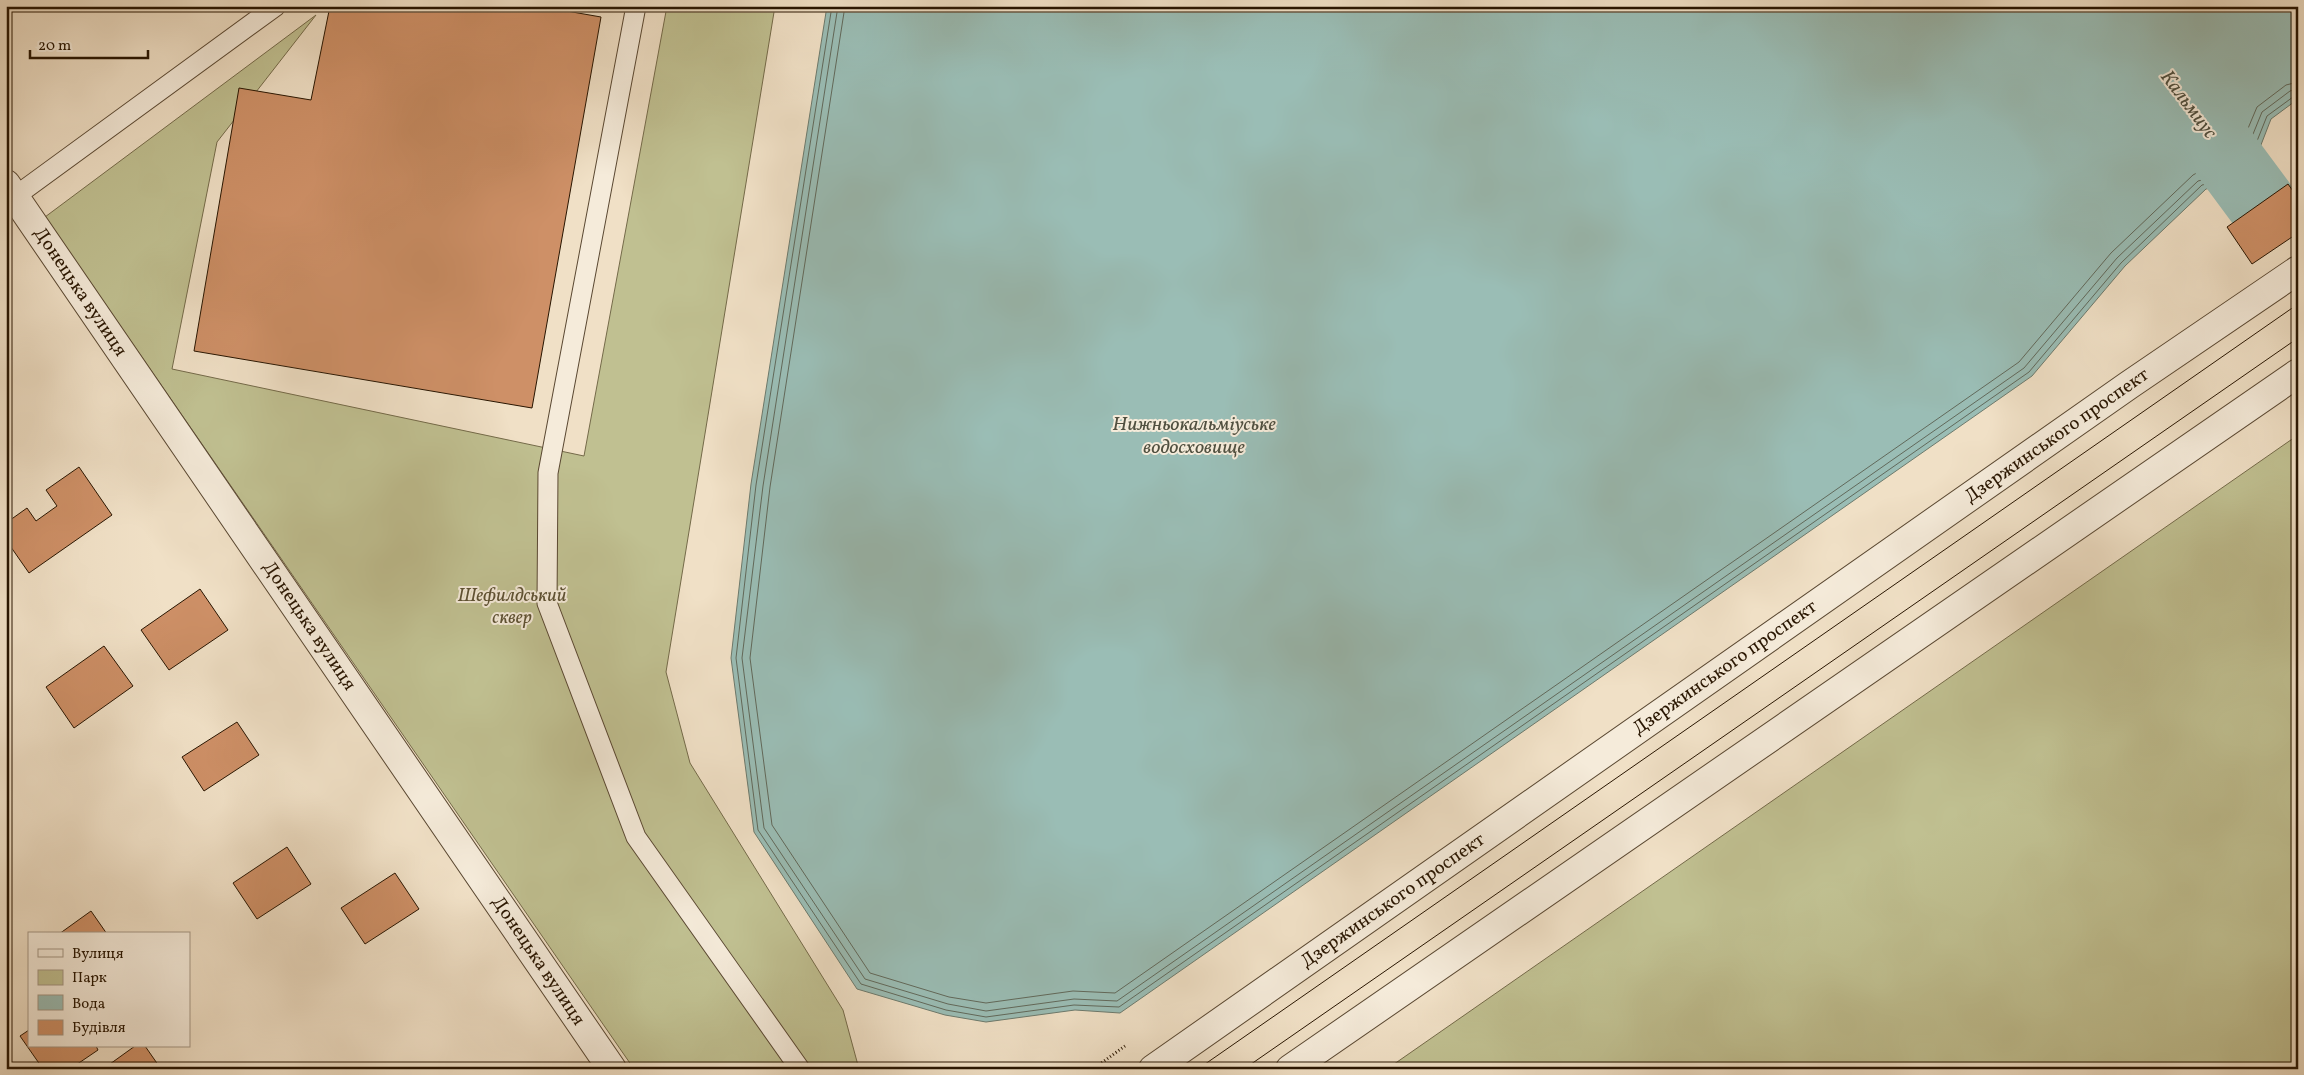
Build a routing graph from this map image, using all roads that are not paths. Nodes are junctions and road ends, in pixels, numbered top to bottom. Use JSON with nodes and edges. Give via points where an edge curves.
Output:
{"nodes":[{"id":1,"x":276,"y":6,"type":"edge"},
{"id":2,"x":636,"y":6,"type":"edge"},
{"id":3,"x":9,"y":195,"type":"edge"},
{"id":4,"x":2298,"y":270,"type":"edge"},
{"id":5,"x":2298,"y":373,"type":"edge"},
{"id":6,"x":612,"y":1069,"type":"edge"},
{"id":7,"x":800,"y":1069,"type":"edge"},
{"id":8,"x":1153,"y":1069,"type":"edge"},
{"id":9,"x":1290,"y":1069,"type":"edge"}],
"edges":[{"from":1,"to":3,"type":"lane"},
{"from":2,"to":7,"type":"lane","via":[[548,473],[548,603],[636,837]]},
{"from":3,"to":6,"type":"street","name":"Донецька вулиця"},
{"from":4,"to":8,"type":"street","name":"Дзержинського проспект"},
{"from":5,"to":9,"type":"street"}]}
